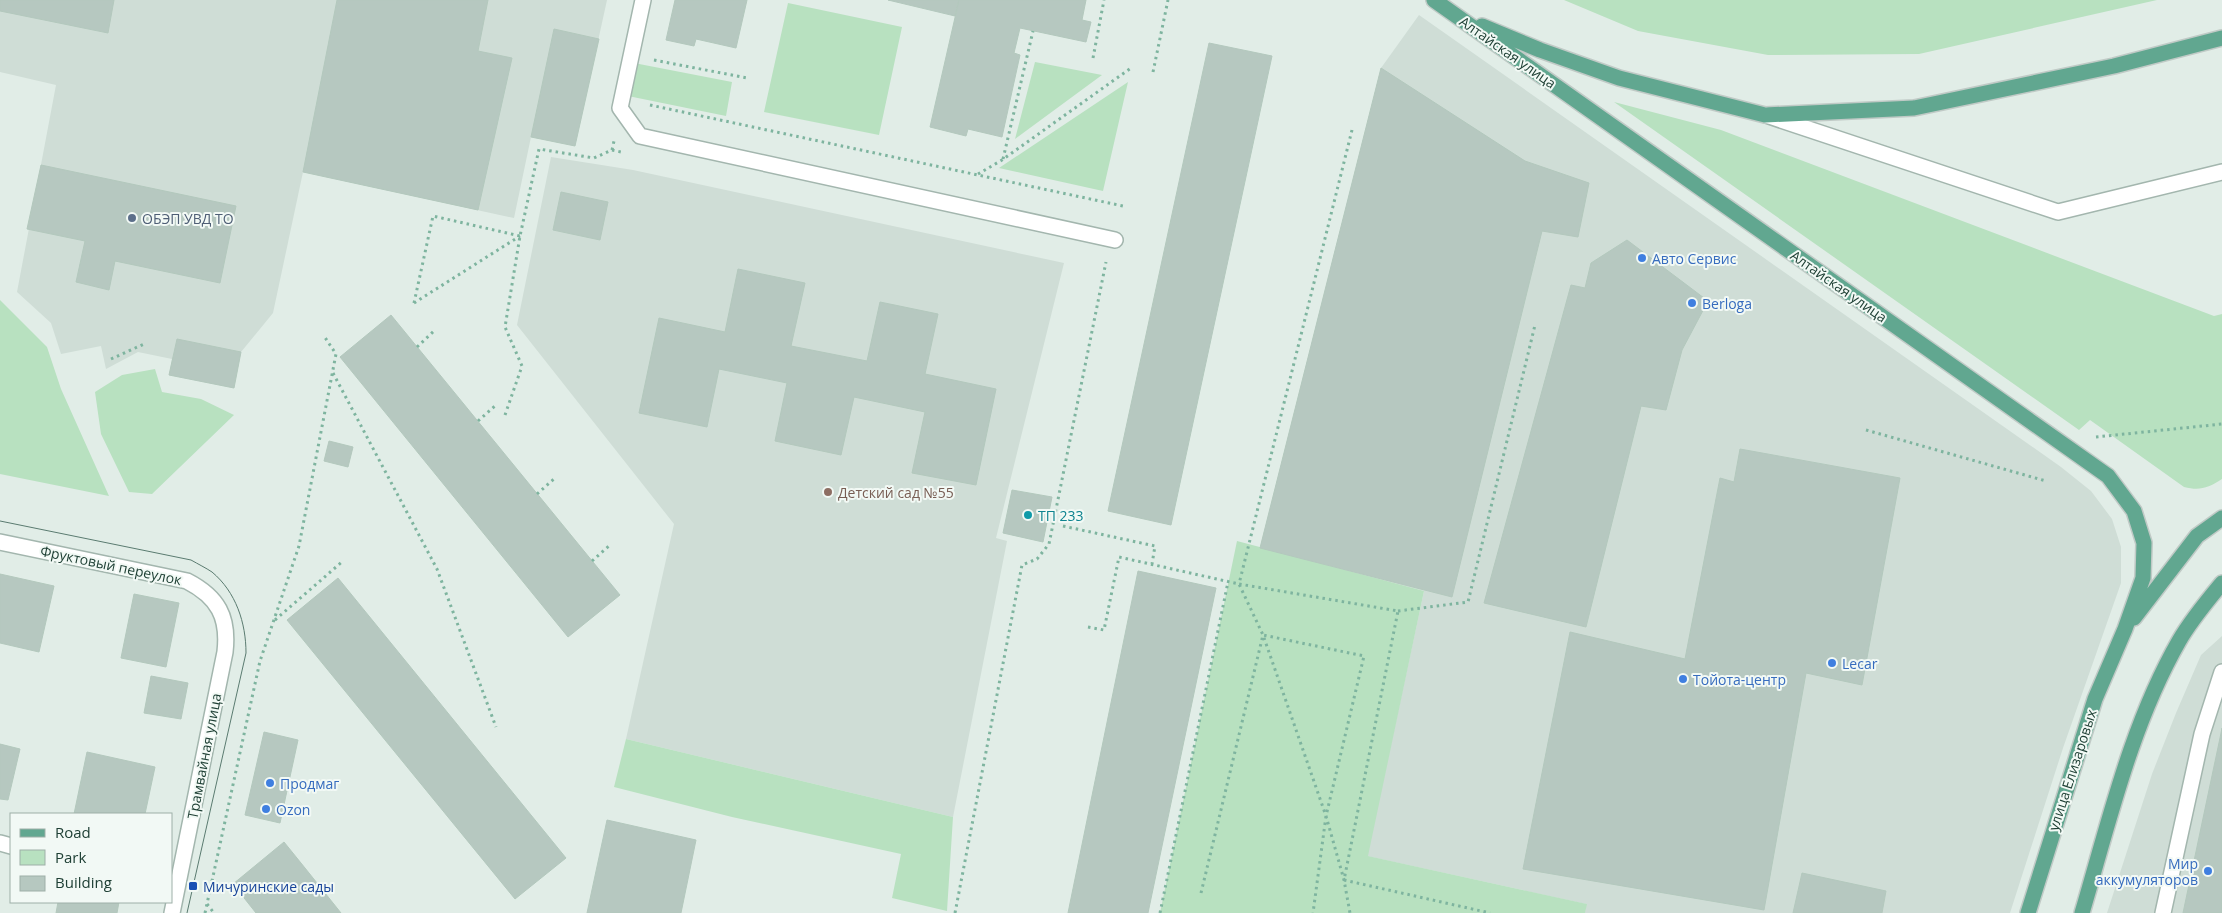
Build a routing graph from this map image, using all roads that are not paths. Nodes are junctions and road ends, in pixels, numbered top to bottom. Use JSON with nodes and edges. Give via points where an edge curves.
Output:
{"nodes":[{"id":1,"x":643,"y":0,"type":"edge"},
{"id":2,"x":1434,"y":0,"type":"edge"},
{"id":3,"x":1457,"y":16,"type":"junction"},
{"id":4,"x":2222,"y":38,"type":"edge"},
{"id":5,"x":1765,"y":114,"type":"junction"},
{"id":6,"x":2222,"y":172,"type":"edge"},
{"id":7,"x":1115,"y":240,"type":"dead end"},
{"id":8,"x":2222,"y":518,"type":"edge"},
{"id":9,"x":0,"y":542,"type":"edge"},
{"id":10,"x":2222,"y":583,"type":"edge"},
{"id":11,"x":214,"y":602,"type":"joint"},
{"id":12,"x":2125,"y":629,"type":"junction"},
{"id":13,"x":2222,"y":672,"type":"edge"},
{"id":14,"x":175,"y":882,"type":"edge"},
{"id":15,"x":172,"y":913,"type":"edge"},
{"id":16,"x":2028,"y":913,"type":"edge"},
{"id":17,"x":2082,"y":913,"type":"edge"},
{"id":18,"x":2163,"y":913,"type":"edge"}],
"edges":[{"from":1,"to":7,"type":"street","via":[[621,104],[640,136]]},
{"from":2,"to":3,"type":"main road","name":"Алтайская улица"},
{"from":3,"to":5,"type":"main road","via":[[1619,78]]},
{"from":3,"to":12,"type":"main road","name":"Алтайская улица","via":[[2108,476],[2134,511],[2144,543],[2143,578]]},
{"from":4,"to":5,"type":"main road","via":[[2114,66],[1914,108]]},
{"from":5,"to":6,"type":"street","via":[[2058,212]]},
{"from":8,"to":12,"type":"main road","via":[[2197,536]]},
{"from":9,"to":11,"type":"street","name":"Фруктовый переулок","via":[[187,581],[204,589]]},
{"from":10,"to":17,"type":"main road","via":[[2179,641],[2148,706]]},
{"from":11,"to":14,"type":"street","name":"Трамвайная улица","via":[[224,618],[225,652]]},
{"from":12,"to":16,"type":"main road","name":"улица Елизаровых","via":[[2088,717]]},
{"from":13,"to":18,"type":"street","via":[[2202,734]]},
{"from":14,"to":15,"type":"street","name":"Трамвайная улица"}]}
